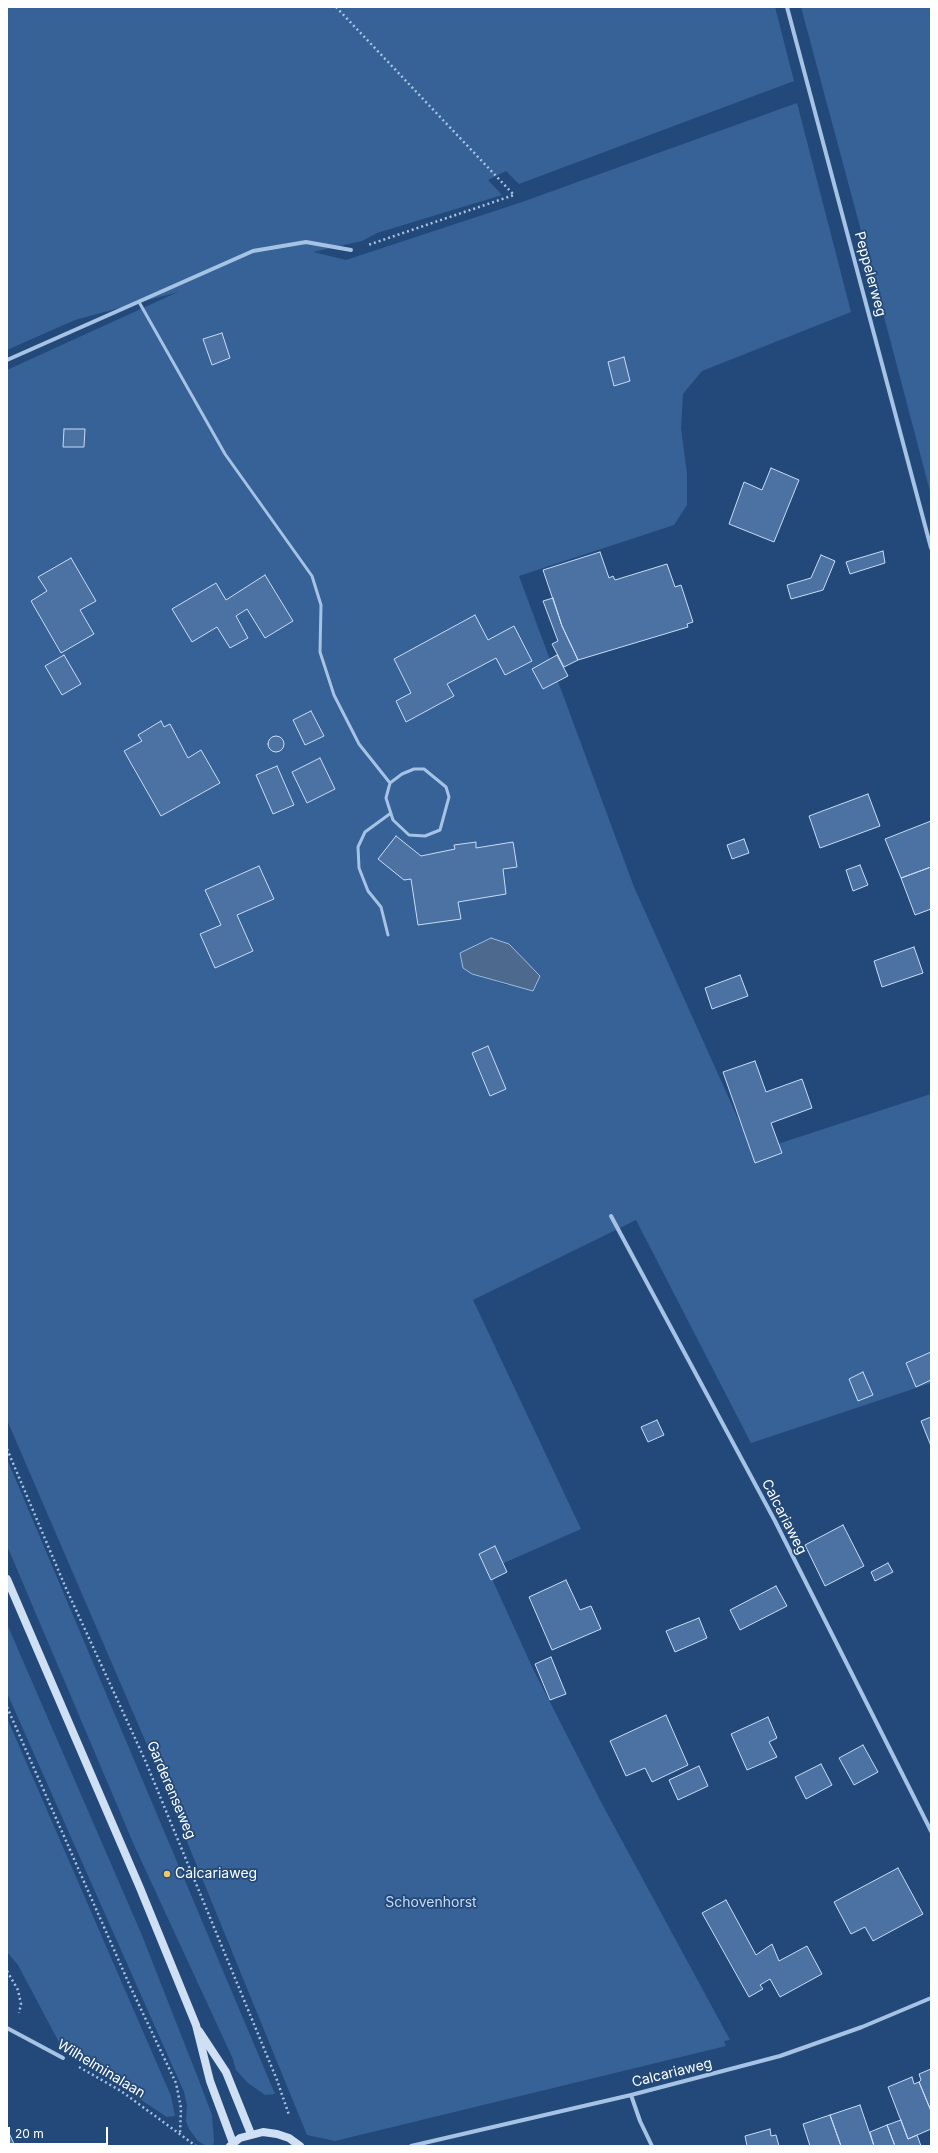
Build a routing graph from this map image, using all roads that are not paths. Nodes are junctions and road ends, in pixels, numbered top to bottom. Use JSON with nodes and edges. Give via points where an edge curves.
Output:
{"nodes":[{"id":1,"x":787,"y":7,"type":"edge"},
{"id":2,"x":351,"y":250,"type":"road end"},
{"id":3,"x":139,"y":302,"type":"junction"},
{"id":4,"x":7,"y":360,"type":"edge"},
{"id":5,"x":931,"y":548,"type":"edge"},
{"id":6,"x":390,"y":783,"type":"junction"},
{"id":7,"x":391,"y":813,"type":"junction"},
{"id":8,"x":388,"y":935,"type":"dead end"},
{"id":9,"x":611,"y":1216,"type":"dead end"},
{"id":10,"x":7,"y":1579,"type":"edge"},
{"id":11,"x":931,"y":1831,"type":"edge"},
{"id":12,"x":931,"y":1998,"type":"edge"},
{"id":13,"x":196,"y":2025,"type":"junction"},
{"id":14,"x":7,"y":2028,"type":"edge"},
{"id":15,"x":63,"y":2058,"type":"road end"},
{"id":16,"x":631,"y":2095,"type":"junction"},
{"id":17,"x":251,"y":2134,"type":"junction"},
{"id":18,"x":231,"y":2144,"type":"edge"},
{"id":19,"x":300,"y":2146,"type":"edge"},
{"id":20,"x":411,"y":2146,"type":"edge"},
{"id":21,"x":652,"y":2146,"type":"edge"}],
"edges":[{"from":1,"to":5,"type":"street","name":"Peppelerweg"},
{"from":2,"to":3,"type":"street","via":[[306,242],[253,251]]},
{"from":3,"to":4,"type":"street"},
{"from":3,"to":6,"type":"lane","via":[[225,454],[312,576],[321,605],[320,652],[334,695],[359,744]]},
{"from":6,"to":7,"type":"lane","via":[[386,798]]},
{"from":6,"to":7,"type":"lane","via":[[414,769],[424,769],[446,787],[449,797],[440,830],[425,836],[409,835],[393,820]]},
{"from":7,"to":8,"type":"lane","via":[[365,832],[358,847],[359,868],[368,891],[381,907]]},
{"from":9,"to":11,"type":"street","name":"Calcariaweg","via":[[775,1521]]},
{"from":10,"to":13,"type":"main road"},
{"from":12,"to":16,"type":"street","name":"Calcariaweg","via":[[862,2027],[780,2056]]},
{"from":13,"to":17,"type":"main road","via":[[226,2072]]},
{"from":13,"to":18,"type":"main road","via":[[210,2081]]},
{"from":14,"to":15,"type":"street","name":"Wilhelminalaan"},
{"from":16,"to":20,"type":"street","name":"Calcariaweg"},
{"from":16,"to":21,"type":"street"},
{"from":17,"to":18,"type":"main road"},
{"from":17,"to":19,"type":"main road","via":[[277,2134],[289,2138]]}]}
